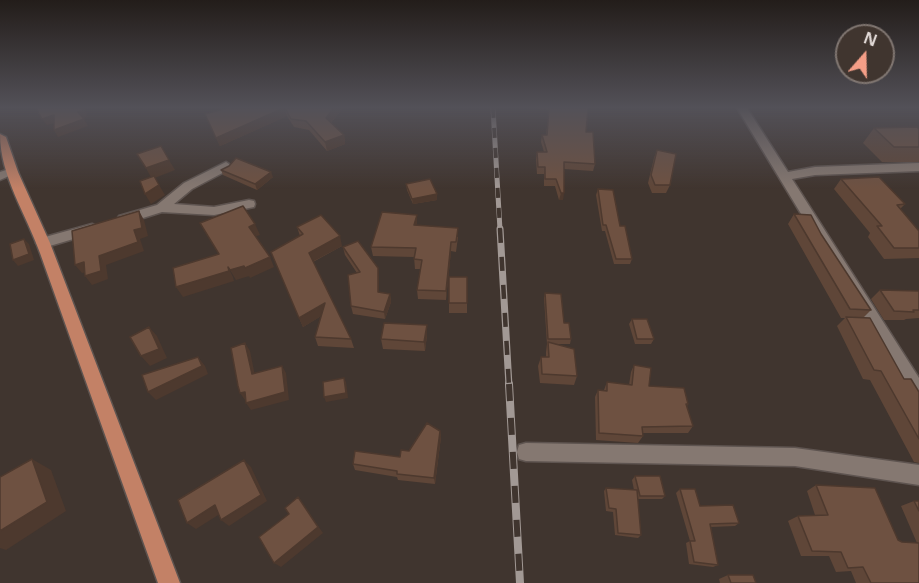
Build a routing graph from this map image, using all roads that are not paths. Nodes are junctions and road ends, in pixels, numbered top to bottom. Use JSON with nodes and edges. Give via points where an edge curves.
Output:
{"nodes":[{"id":1,"x":760,"y":135,"type":"edge"},
{"id":2,"x":0,"y":137,"type":"edge"},
{"id":3,"x":226,"y":166,"type":"edge"},
{"id":4,"x":919,"y":167,"type":"edge"},
{"id":5,"x":6,"y":174,"type":"edge"},
{"id":6,"x":786,"y":176,"type":"junction"},
{"id":7,"x":249,"y":204,"type":"dead end"},
{"id":8,"x":162,"y":208,"type":"junction"},
{"id":9,"x":43,"y":243,"type":"junction"},
{"id":10,"x":919,"y":393,"type":"edge"},
{"id":11,"x":526,"y":452,"type":"dead end"},
{"id":12,"x":919,"y":475,"type":"edge"},
{"id":13,"x":169,"y":583,"type":"edge"}],
"edges":[{"from":1,"to":6,"type":"street"},
{"from":2,"to":5,"type":"main road"},
{"from":3,"to":8,"type":"street","via":[[188,186]]},
{"from":4,"to":6,"type":"street","via":[[815,171]]},
{"from":5,"to":9,"type":"main road"},
{"from":6,"to":10,"type":"street"},
{"from":7,"to":8,"type":"street","via":[[214,211]]},
{"from":8,"to":9,"type":"street"},
{"from":9,"to":13,"type":"main road"},
{"from":11,"to":12,"type":"street","via":[[795,457]]}]}
